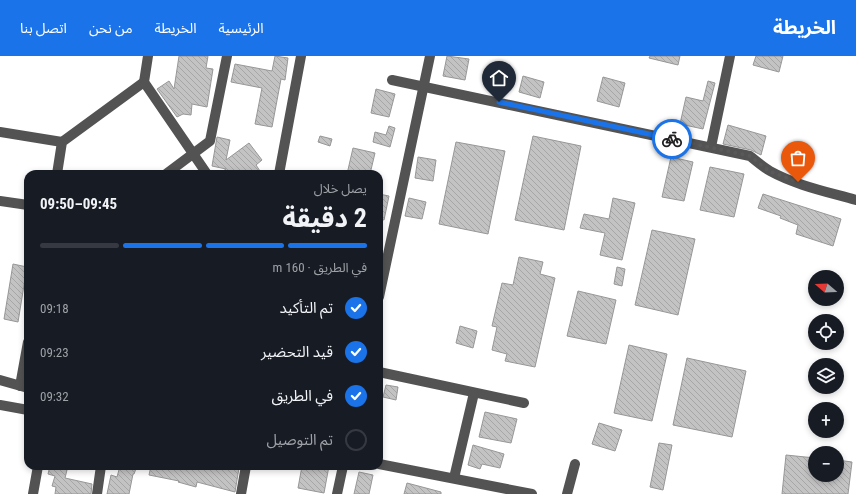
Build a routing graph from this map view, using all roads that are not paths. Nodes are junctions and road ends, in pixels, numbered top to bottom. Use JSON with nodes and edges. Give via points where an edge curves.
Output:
{"nodes":[{"id":1,"x":148,"y":56,"type":"edge"},
{"id":2,"x":227,"y":56,"type":"edge"},
{"id":3,"x":301,"y":56,"type":"edge"},
{"id":4,"x":430,"y":56,"type":"edge"},
{"id":5,"x":730,"y":56,"type":"edge"},
{"id":6,"x":392,"y":80,"type":"dead end"},
{"id":7,"x":144,"y":82,"type":"junction"},
{"id":8,"x":424,"y":86,"type":"junction"},
{"id":9,"x":0,"y":132,"type":"edge"},
{"id":10,"x":62,"y":142,"type":"junction"},
{"id":11,"x":711,"y":147,"type":"junction"},
{"id":12,"x":193,"y":154,"type":"junction"},
{"id":13,"x":58,"y":170,"type":"edge"},
{"id":14,"x":171,"y":170,"type":"edge"},
{"id":15,"x":204,"y":170,"type":"edge"},
{"id":16,"x":280,"y":170,"type":"edge"},
{"id":17,"x":856,"y":200,"type":"edge"},
{"id":18,"x":0,"y":201,"type":"edge"},
{"id":19,"x":24,"y":204,"type":"edge"},
{"id":20,"x":383,"y":260,"type":"edge"},
{"id":21,"x":383,"y":373,"type":"edge"},
{"id":22,"x":0,"y":380,"type":"edge"},
{"id":23,"x":24,"y":387,"type":"edge"},
{"id":24,"x":474,"y":393,"type":"junction"},
{"id":25,"x":524,"y":403,"type":"dead end"},
{"id":26,"x":0,"y":405,"type":"edge"},
{"id":27,"x":24,"y":409,"type":"edge"},
{"id":28,"x":575,"y":464,"type":"dead end"},
{"id":29,"x":383,"y":465,"type":"edge"},
{"id":30,"x":37,"y":470,"type":"edge"},
{"id":31,"x":101,"y":470,"type":"edge"},
{"id":32,"x":245,"y":470,"type":"edge"},
{"id":33,"x":342,"y":470,"type":"edge"},
{"id":34,"x":454,"y":478,"type":"junction"},
{"id":35,"x":33,"y":494,"type":"edge"},
{"id":36,"x":97,"y":494,"type":"edge"},
{"id":37,"x":241,"y":494,"type":"edge"},
{"id":38,"x":337,"y":494,"type":"edge"},
{"id":39,"x":532,"y":494,"type":"edge"},
{"id":40,"x":566,"y":494,"type":"edge"}],
"edges":[{"from":1,"to":7,"type":"street"},
{"from":2,"to":12,"type":"street","via":[[210,142]]},
{"from":3,"to":16,"type":"street"},
{"from":4,"to":8,"type":"street"},
{"from":5,"to":11,"type":"street"},
{"from":6,"to":8,"type":"street"},
{"from":7,"to":10,"type":"street"},
{"from":7,"to":12,"type":"street"},
{"from":8,"to":11,"type":"street"},
{"from":8,"to":20,"type":"street"},
{"from":9,"to":10,"type":"street"},
{"from":10,"to":13,"type":"street"},
{"from":11,"to":17,"type":"street","via":[[750,156],[769,171],[787,179]]},
{"from":12,"to":14,"type":"street"},
{"from":12,"to":15,"type":"street"},
{"from":18,"to":19,"type":"street"},
{"from":21,"to":24,"type":"street"},
{"from":22,"to":23,"type":"street"},
{"from":24,"to":25,"type":"street"},
{"from":24,"to":34,"type":"street"},
{"from":26,"to":27,"type":"street"},
{"from":28,"to":40,"type":"street"},
{"from":29,"to":34,"type":"street"},
{"from":30,"to":35,"type":"street"},
{"from":31,"to":36,"type":"street"},
{"from":32,"to":37,"type":"street"},
{"from":33,"to":38,"type":"street"},
{"from":34,"to":39,"type":"street"}]}
